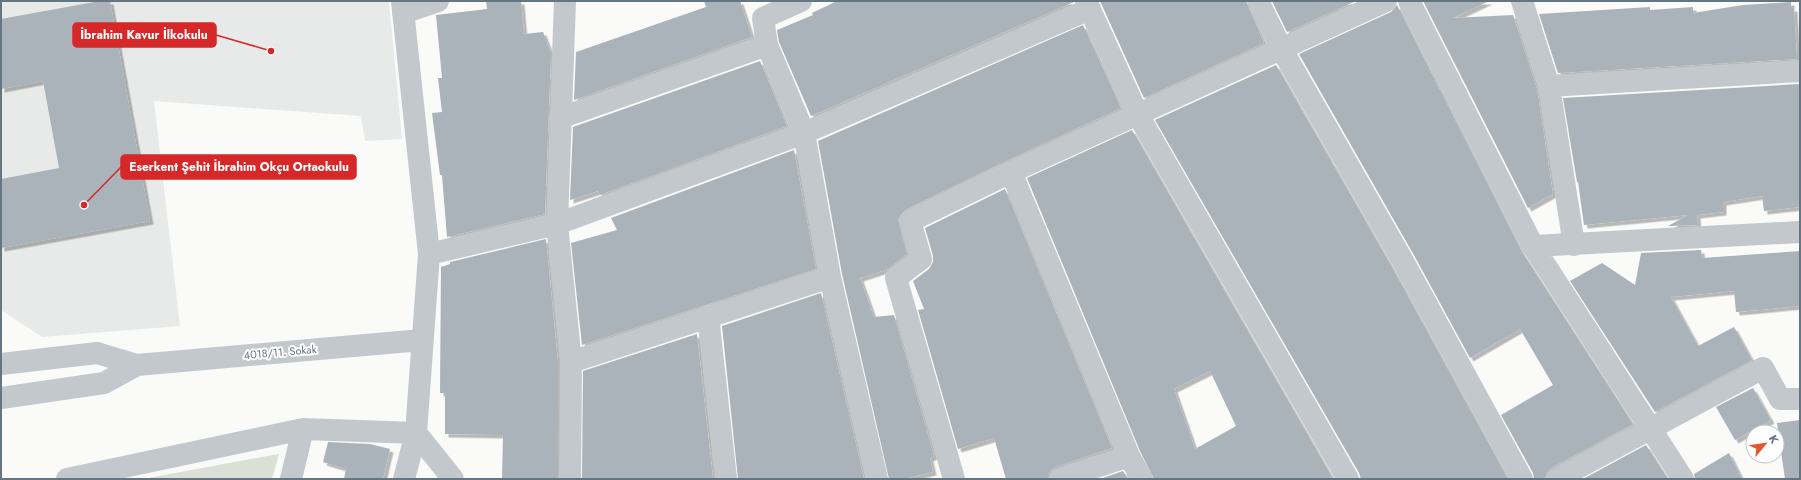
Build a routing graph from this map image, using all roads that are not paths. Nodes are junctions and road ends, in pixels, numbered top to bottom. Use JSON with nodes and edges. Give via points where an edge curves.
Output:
{"nodes":[{"id":1,"x":438,"y":1,"type":"edge"},
{"id":2,"x":565,"y":1,"type":"edge"},
{"id":3,"x":801,"y":1,"type":"edge"},
{"id":4,"x":1258,"y":1,"type":"edge"},
{"id":5,"x":1386,"y":1,"type":"edge"},
{"id":6,"x":1409,"y":1,"type":"edge"},
{"id":7,"x":1522,"y":1,"type":"edge"},
{"id":8,"x":1088,"y":5,"type":"edge"},
{"id":9,"x":402,"y":7,"type":"edge"},
{"id":10,"x":760,"y":9,"type":"edge"},
{"id":11,"x":767,"y":45,"type":"junction"},
{"id":12,"x":1281,"y":48,"type":"junction"},
{"id":13,"x":1800,"y":71,"type":"edge"},
{"id":14,"x":1549,"y":86,"type":"junction"},
{"id":15,"x":1138,"y":115,"type":"junction"},
{"id":16,"x":560,"y":118,"type":"junction"},
{"id":17,"x":804,"y":134,"type":"junction"},
{"id":18,"x":1011,"y":172,"type":"junction"},
{"id":19,"x":557,"y":224,"type":"junction"},
{"id":20,"x":1800,"y":232,"type":"edge"},
{"id":21,"x":1574,"y":245,"type":"junction"},
{"id":22,"x":1533,"y":246,"type":"junction"},
{"id":23,"x":429,"y":254,"type":"junction"},
{"id":24,"x":830,"y":277,"type":"junction"},
{"id":25,"x":708,"y":316,"type":"junction"},
{"id":26,"x":422,"y":340,"type":"junction"},
{"id":27,"x":571,"y":362,"type":"junction"},
{"id":28,"x":1,"y":364,"type":"edge"},
{"id":29,"x":137,"y":365,"type":"junction"},
{"id":30,"x":1,"y":398,"type":"edge"},
{"id":31,"x":1800,"y":399,"type":"edge"},
{"id":32,"x":1652,"y":428,"type":"junction"},
{"id":33,"x":303,"y":429,"type":"junction"},
{"id":34,"x":416,"y":433,"type":"junction"},
{"id":35,"x":1129,"y":456,"type":"junction"},
{"id":36,"x":67,"y":479,"type":"edge"},
{"id":37,"x":290,"y":479,"type":"edge"},
{"id":38,"x":404,"y":479,"type":"edge"},
{"id":39,"x":453,"y":479,"type":"edge"},
{"id":40,"x":570,"y":479,"type":"edge"},
{"id":41,"x":726,"y":479,"type":"edge"},
{"id":42,"x":877,"y":479,"type":"edge"},
{"id":43,"x":954,"y":479,"type":"edge"},
{"id":44,"x":1060,"y":479,"type":"edge"},
{"id":45,"x":1142,"y":479,"type":"edge"},
{"id":46,"x":1348,"y":479,"type":"edge"},
{"id":47,"x":1522,"y":479,"type":"edge"},
{"id":48,"x":1557,"y":479,"type":"edge"},
{"id":49,"x":1683,"y":479,"type":"edge"}],
"edges":[{"from":1,"to":9,"type":"street"},
{"from":2,"to":16,"type":"street"},
{"from":3,"to":10,"type":"street"},
{"from":4,"to":12,"type":"street"},
{"from":5,"to":12,"type":"street"},
{"from":6,"to":22,"type":"street"},
{"from":7,"to":14,"type":"street"},
{"from":8,"to":15,"type":"street"},
{"from":8,"to":17,"type":"street"},
{"from":9,"to":23,"type":"street"},
{"from":10,"to":11,"type":"street"},
{"from":11,"to":16,"type":"street"},
{"from":11,"to":17,"type":"street"},
{"from":12,"to":15,"type":"street"},
{"from":12,"to":47,"type":"street","via":[[1404,263]]},
{"from":13,"to":14,"type":"street"},
{"from":14,"to":21,"type":"street"},
{"from":15,"to":18,"type":"street"},
{"from":15,"to":46,"type":"street"},
{"from":16,"to":19,"type":"street"},
{"from":17,"to":19,"type":"street"},
{"from":17,"to":24,"type":"street"},
{"from":18,"to":35,"type":"street"},
{"from":18,"to":43,"type":"street","via":[[910,221],[921,260],[896,278]]},
{"from":19,"to":23,"type":"street"},
{"from":19,"to":27,"type":"street"},
{"from":20,"to":21,"type":"street"},
{"from":21,"to":22,"type":"street"},
{"from":22,"to":32,"type":"street"},
{"from":23,"to":26,"type":"street"},
{"from":24,"to":25,"type":"street"},
{"from":24,"to":42,"type":"street"},
{"from":25,"to":27,"type":"street"},
{"from":25,"to":41,"type":"street"},
{"from":26,"to":29,"type":"street","name":"4018/11. Sokak"},
{"from":26,"to":34,"type":"street"},
{"from":27,"to":40,"type":"street"},
{"from":28,"to":29,"type":"street","name":"4018/11. Sokak","via":[[97,353]]},
{"from":29,"to":30,"type":"street","name":"4018/11. Sokak","via":[[104,383]]},
{"from":31,"to":32,"type":"street","via":[[1780,399],[1763,368]]},
{"from":32,"to":48,"type":"street"},
{"from":32,"to":49,"type":"street"},
{"from":33,"to":34,"type":"street"},
{"from":33,"to":36,"type":"street"},
{"from":33,"to":37,"type":"street"},
{"from":34,"to":38,"type":"street"},
{"from":34,"to":39,"type":"street"},
{"from":35,"to":44,"type":"street"},
{"from":35,"to":45,"type":"street"}]}
